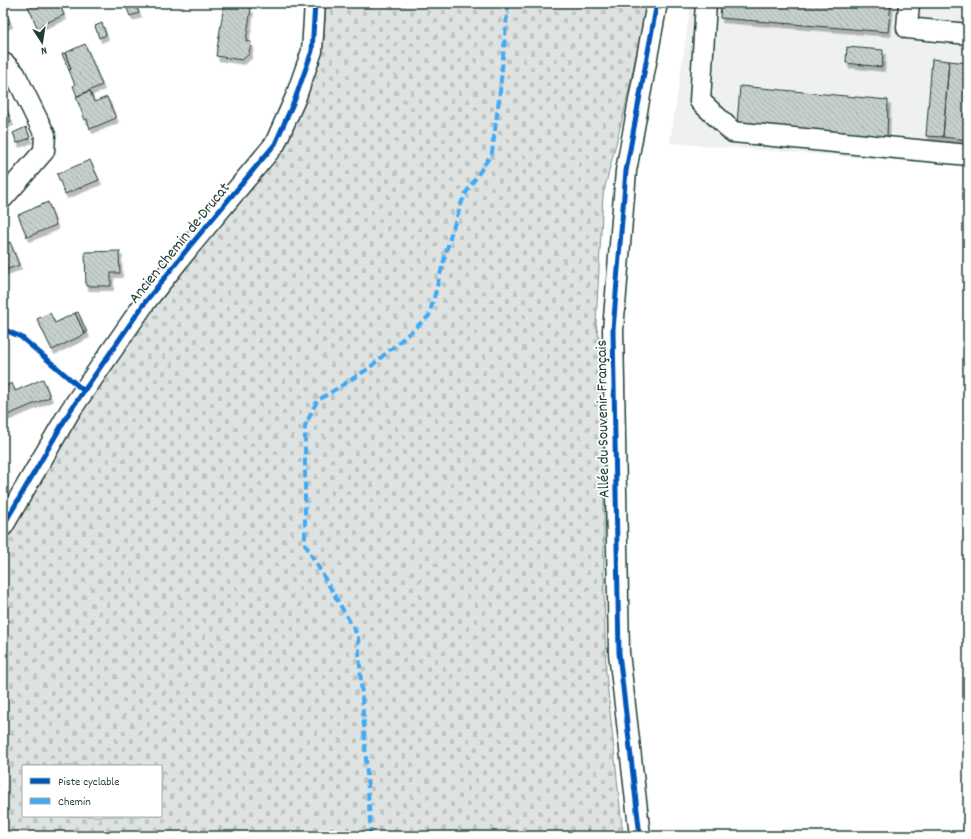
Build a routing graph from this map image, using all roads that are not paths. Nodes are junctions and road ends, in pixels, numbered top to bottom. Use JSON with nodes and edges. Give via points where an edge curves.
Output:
{"nodes":[{"id":1,"x":315,"y":3,"type":"edge"},
{"id":2,"x":657,"y":3,"type":"edge"},
{"id":3,"x":706,"y":3,"type":"edge"},
{"id":4,"x":909,"y":3,"type":"edge"},
{"id":5,"x":968,"y":34,"type":"edge"},
{"id":6,"x":3,"y":64,"type":"edge"},
{"id":7,"x":968,"y":155,"type":"edge"},
{"id":8,"x":3,"y":198,"type":"edge"},
{"id":9,"x":3,"y":526,"type":"edge"},
{"id":10,"x":640,"y":836,"type":"edge"}],
"edges":[{"from":1,"to":9,"type":"street","name":"Ancien Chemin de Drucat","via":[[312,51],[296,98],[275,144],[146,301],[70,411]]},
{"from":2,"to":10,"type":"street","name":"Allée du Souvenir Français","via":[[626,171],[613,330],[619,653]]},
{"from":3,"to":7,"type":"street","via":[[700,101],[733,132]]},
{"from":4,"to":5,"type":"street","via":[[907,28]]},
{"from":6,"to":8,"type":"street","via":[[15,74],[45,135],[44,151]]}]}
